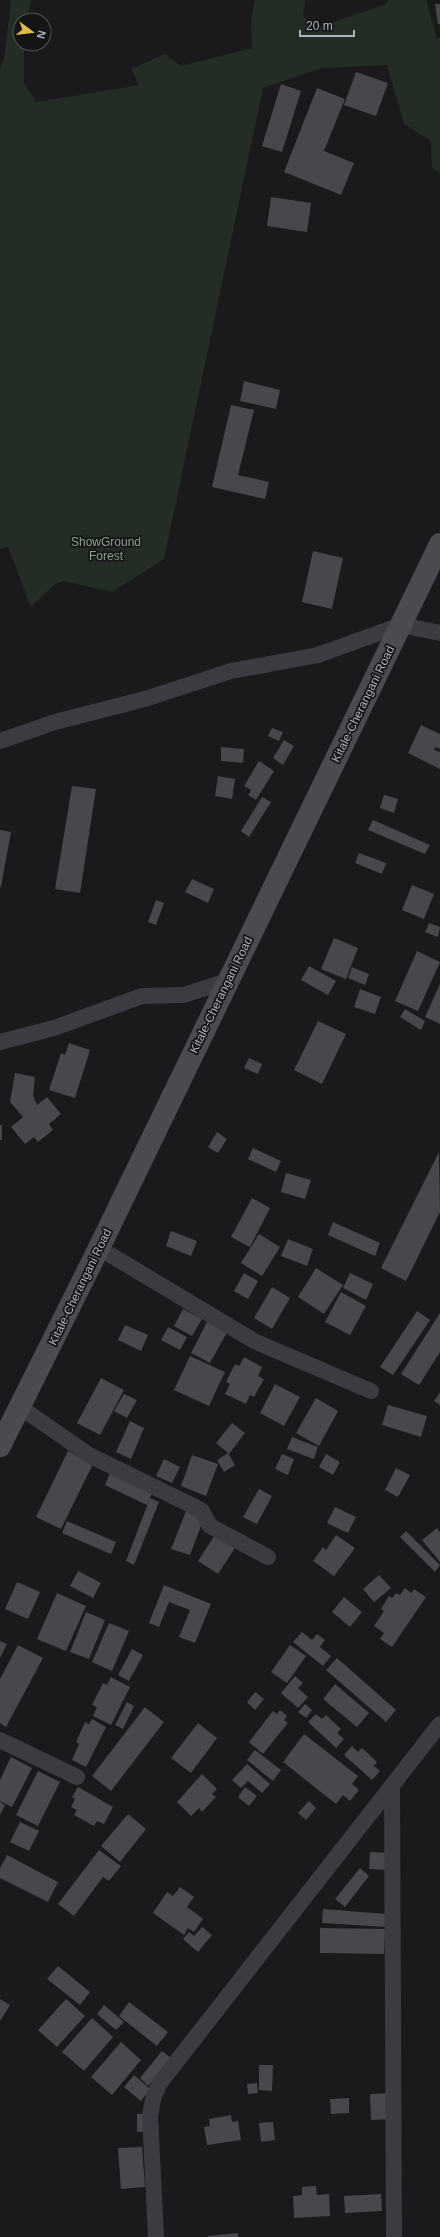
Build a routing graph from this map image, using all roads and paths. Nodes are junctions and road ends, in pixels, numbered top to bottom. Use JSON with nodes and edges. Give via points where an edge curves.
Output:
{"nodes":[{"id":1,"x":440,"y":544,"type":"edge"},
{"id":2,"x":401,"y":625,"type":"junction"},
{"id":3,"x":440,"y":633,"type":"edge"},
{"id":4,"x":0,"y":741,"type":"edge"},
{"id":5,"x":227,"y":981,"type":"junction"},
{"id":6,"x":0,"y":1042,"type":"edge"},
{"id":7,"x":99,"y":1248,"type":"junction"},
{"id":8,"x":371,"y":1391,"type":"dead end"},
{"id":9,"x":20,"y":1407,"type":"junction"},
{"id":10,"x":0,"y":1446,"type":"edge"},
{"id":11,"x":268,"y":1557,"type":"dead end"},
{"id":12,"x":440,"y":1724,"type":"edge"},
{"id":13,"x":0,"y":1740,"type":"edge"},
{"id":14,"x":77,"y":1777,"type":"dead end"},
{"id":15,"x":392,"y":1787,"type":"junction"},
{"id":16,"x":156,"y":2237,"type":"edge"},
{"id":17,"x":394,"y":2237,"type":"edge"}],
"edges":[{"from":1,"to":2,"type":"main road","name":"Kitale-Cherangani Road"},
{"from":2,"to":3,"type":"street"},
{"from":2,"to":4,"type":"street","via":[[318,655],[231,671],[145,699],[55,722]]},
{"from":2,"to":5,"type":"main road","name":"Kitale-Cherangani Road"},
{"from":5,"to":6,"type":"street","via":[[184,995],[142,996],[54,1028]]},
{"from":5,"to":7,"type":"main road","name":"Kitale-Cherangani Road"},
{"from":7,"to":8,"type":"street","via":[[254,1341]]},
{"from":7,"to":9,"type":"main road","name":"Kitale-Cherangani Road"},
{"from":9,"to":10,"type":"main road","name":"Kitale-Cherangani Road"},
{"from":9,"to":11,"type":"street","via":[[89,1455],[195,1506],[202,1511],[210,1526]]},
{"from":12,"to":15,"type":"street"},
{"from":13,"to":14,"type":"street"},
{"from":15,"to":16,"type":"street","via":[[159,2084],[150,2116]]},
{"from":15,"to":17,"type":"street"}]}
